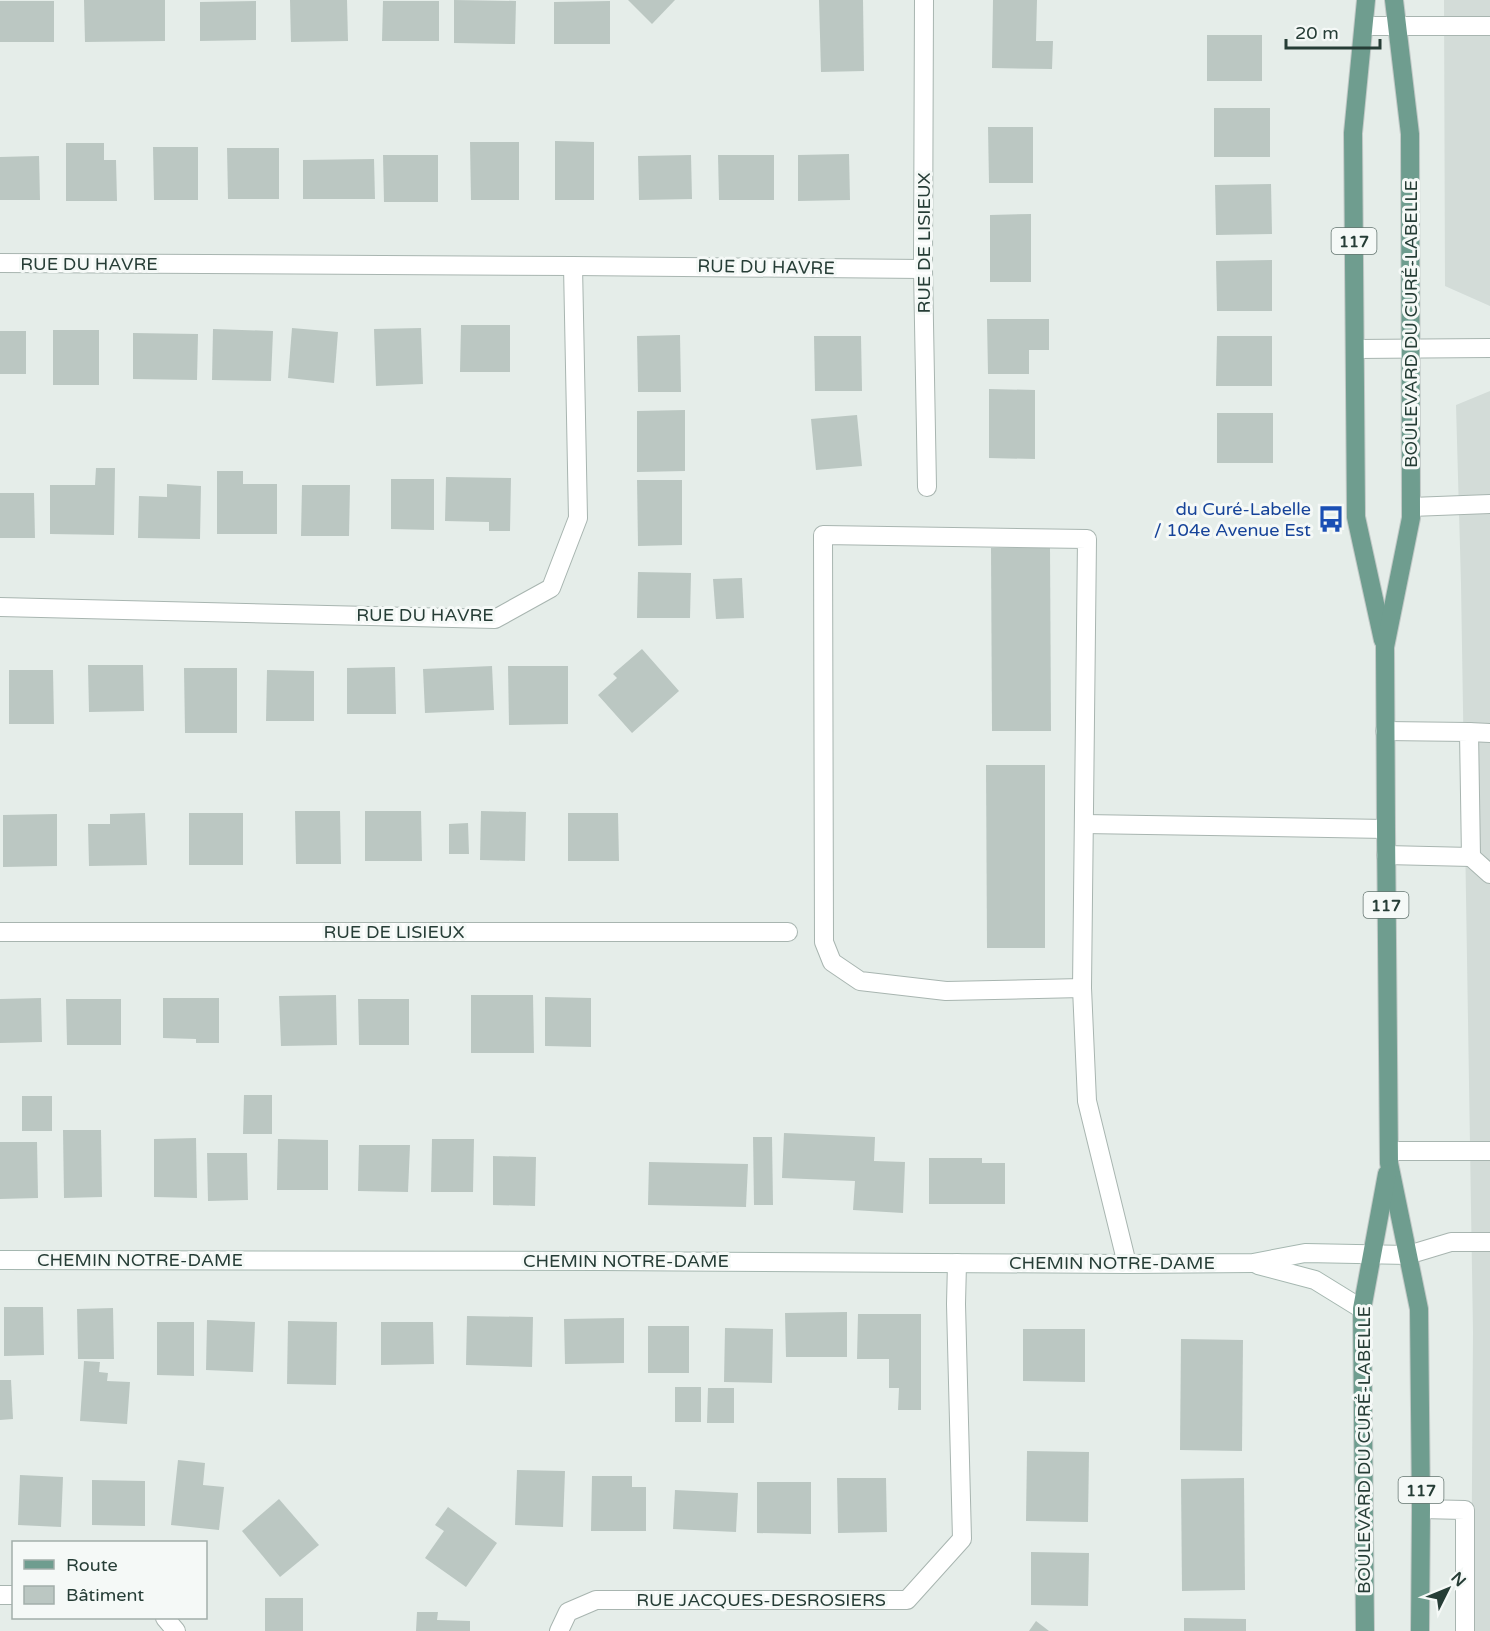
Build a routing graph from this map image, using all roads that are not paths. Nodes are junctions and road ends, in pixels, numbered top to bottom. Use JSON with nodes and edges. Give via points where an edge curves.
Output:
{"nodes":[{"id":1,"x":924,"y":0,"type":"edge"},
{"id":2,"x":1366,"y":0,"type":"edge"},
{"id":3,"x":1394,"y":0,"type":"edge"},
{"id":4,"x":1364,"y":26,"type":"junction"},
{"id":5,"x":1397,"y":26,"type":"junction"},
{"id":6,"x":1490,"y":26,"type":"edge"},
{"id":7,"x":0,"y":263,"type":"edge"},
{"id":8,"x":573,"y":266,"type":"junction"},
{"id":9,"x":923,"y":269,"type":"junction"},
{"id":10,"x":1490,"y":348,"type":"edge"},
{"id":11,"x":1355,"y":349,"type":"junction"},
{"id":12,"x":1411,"y":349,"type":"junction"},
{"id":13,"x":927,"y":487,"type":"dead end"},
{"id":14,"x":1490,"y":504,"type":"edge"},
{"id":15,"x":1411,"y":507,"type":"junction"},
{"id":16,"x":0,"y":607,"type":"edge"},
{"id":17,"x":1385,"y":647,"type":"junction"},
{"id":18,"x":1385,"y":731,"type":"junction"},
{"id":19,"x":1469,"y":732,"type":"junction"},
{"id":20,"x":1490,"y":733,"type":"edge"},
{"id":21,"x":1084,"y":824,"type":"junction"},
{"id":22,"x":1386,"y":829,"type":"junction"},
{"id":23,"x":1386,"y":855,"type":"junction"},
{"id":24,"x":1471,"y":857,"type":"junction"},
{"id":25,"x":1490,"y":874,"type":"edge"},
{"id":26,"x":0,"y":932,"type":"edge"},
{"id":27,"x":788,"y":932,"type":"dead end"},
{"id":28,"x":1082,"y":988,"type":"junction"},
{"id":29,"x":1490,"y":1151,"type":"edge"},
{"id":30,"x":1389,"y":1157,"type":"junction"},
{"id":31,"x":1490,"y":1242,"type":"edge"},
{"id":32,"x":1372,"y":1254,"type":"junction"},
{"id":33,"x":1408,"y":1255,"type":"junction"},
{"id":34,"x":0,"y":1260,"type":"edge"},
{"id":35,"x":957,"y":1263,"type":"junction"},
{"id":36,"x":1253,"y":1263,"type":"junction"},
{"id":37,"x":1127,"y":1264,"type":"junction"},
{"id":38,"x":1362,"y":1309,"type":"junction"},
{"id":39,"x":1421,"y":1509,"type":"junction"},
{"id":40,"x":167,"y":1619,"type":"edge"},
{"id":41,"x":176,"y":1631,"type":"edge"},
{"id":42,"x":559,"y":1631,"type":"edge"},
{"id":43,"x":1365,"y":1631,"type":"edge"},
{"id":44,"x":1420,"y":1631,"type":"edge"},
{"id":45,"x":1465,"y":1631,"type":"edge"}],
"edges":[{"from":1,"to":9,"type":"street","name":"RUE DE LISIEUX"},
{"from":2,"to":4,"type":"main road","name":"BOULEVARD DU CURÉ-LABELLE","number":"117"},
{"from":3,"to":5,"type":"main road","name":"BOULEVARD DU CURÉ-LABELLE","number":"117"},
{"from":4,"to":5,"type":"street"},
{"from":4,"to":11,"type":"main road","name":"BOULEVARD DU CURÉ-LABELLE","number":"117","via":[[1353,133]]},
{"from":5,"to":6,"type":"street"},
{"from":5,"to":12,"type":"main road","name":"BOULEVARD DU CURÉ-LABELLE","number":"117","via":[[1410,134]]},
{"from":7,"to":8,"type":"street","name":"RUE DU HAVRE"},
{"from":8,"to":9,"type":"street","name":"RUE DU HAVRE"},
{"from":8,"to":16,"type":"street","name":"RUE DU HAVRE","via":[[578,518],[551,588],[495,619]]},
{"from":9,"to":13,"type":"street","name":"RUE DE LISIEUX"},
{"from":10,"to":12,"type":"street"},
{"from":11,"to":12,"type":"street"},
{"from":11,"to":17,"type":"main road","name":"BOULEVARD DU CURÉ-LABELLE","number":"117","via":[[1356,517]]},
{"from":12,"to":15,"type":"main road","name":"BOULEVARD DU CURÉ-LABELLE","number":"117"},
{"from":14,"to":15,"type":"street"},
{"from":15,"to":17,"type":"main road","name":"BOULEVARD DU CURÉ-LABELLE","number":"117"},
{"from":17,"to":18,"type":"main road","name":"BOULEVARD DU CURÉ-LABELLE","number":"117"},
{"from":18,"to":19,"type":"street"},
{"from":18,"to":22,"type":"main road","name":"BOULEVARD DU CURÉ-LABELLE","number":"117"},
{"from":19,"to":20,"type":"street"},
{"from":19,"to":24,"type":"street"},
{"from":21,"to":22,"type":"street"},
{"from":21,"to":28,"type":"street"},
{"from":21,"to":28,"type":"street","via":[[1087,539],[823,535],[824,942],[832,962],[860,981],[946,991]]},
{"from":22,"to":23,"type":"main road","name":"BOULEVARD DU CURÉ-LABELLE","number":"117"},
{"from":23,"to":24,"type":"street"},
{"from":23,"to":30,"type":"main road","name":"BOULEVARD DU CURÉ-LABELLE","number":"117"},
{"from":24,"to":25,"type":"street"},
{"from":26,"to":27,"type":"street","name":"RUE DE LISIEUX"},
{"from":28,"to":37,"type":"street","via":[[1088,1101]]},
{"from":29,"to":30,"type":"street"},
{"from":30,"to":32,"type":"main road","name":"BOULEVARD DU CURÉ-LABELLE","number":"117"},
{"from":30,"to":33,"type":"main road","name":"BOULEVARD DU CURÉ-LABELLE","number":"117"},
{"from":31,"to":33,"type":"street","name":"CHEMIN NOTRE-DAME","via":[[1451,1242]]},
{"from":32,"to":33,"type":"street","name":"CHEMIN NOTRE-DAME"},
{"from":32,"to":36,"type":"street","name":"CHEMIN NOTRE-DAME","via":[[1305,1253]]},
{"from":32,"to":38,"type":"main road","name":"BOULEVARD DU CURÉ-LABELLE","number":"117"},
{"from":33,"to":39,"type":"main road","name":"BOULEVARD DU CURÉ-LABELLE","number":"117","via":[[1419,1309]]},
{"from":34,"to":35,"type":"street","name":"CHEMIN NOTRE-DAME"},
{"from":35,"to":37,"type":"street","name":"CHEMIN NOTRE-DAME"},
{"from":35,"to":42,"type":"street","name":"RUE JACQUES-DESROSIERS","via":[[962,1539],[907,1600],[596,1600],[568,1612]]},
{"from":36,"to":37,"type":"street","name":"CHEMIN NOTRE-DAME"},
{"from":36,"to":38,"type":"street","name":"CHEMIN NOTRE-DAME","via":[[1315,1280]]},
{"from":38,"to":43,"type":"main road","name":"BOULEVARD DU CURÉ-LABELLE","number":"117"},
{"from":39,"to":44,"type":"main road","name":"BOULEVARD DU CURÉ-LABELLE","number":"117"},
{"from":39,"to":45,"type":"street","via":[[1464,1510]]},
{"from":40,"to":41,"type":"street"}]}
